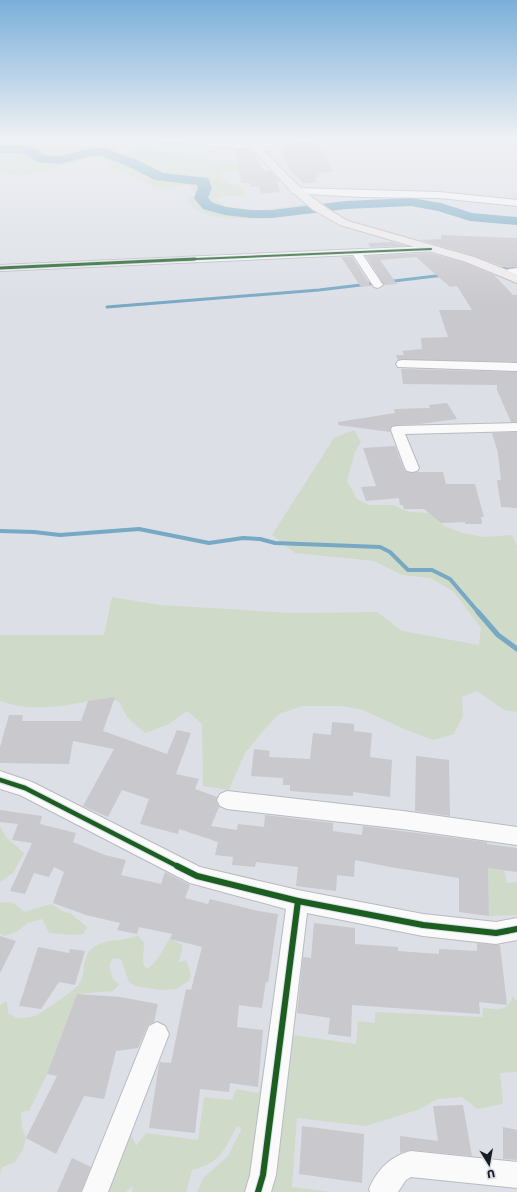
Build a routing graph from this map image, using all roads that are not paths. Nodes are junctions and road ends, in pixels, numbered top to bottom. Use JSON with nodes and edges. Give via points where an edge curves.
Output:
{"nodes":[{"id":1,"x":300,"y":195,"type":"edge"},
{"id":2,"x":410,"y":195,"type":"edge"},
{"id":3,"x":517,"y":202,"type":"edge"},
{"id":4,"x":431,"y":249,"type":"junction"},
{"id":5,"x":356,"y":252,"type":"junction"},
{"id":6,"x":0,"y":268,"type":"edge"},
{"id":7,"x":506,"y":272,"type":"edge"},
{"id":8,"x":517,"y":279,"type":"edge"},
{"id":9,"x":378,"y":285,"type":"dead end"},
{"id":10,"x":402,"y":364,"type":"dead end"},
{"id":11,"x":517,"y":367,"type":"edge"},
{"id":12,"x":517,"y":427,"type":"edge"},
{"id":13,"x":412,"y":468,"type":"dead end"},
{"id":14,"x":0,"y":780,"type":"edge"},
{"id":15,"x":227,"y":800,"type":"dead end"},
{"id":16,"x":517,"y":836,"type":"edge"},
{"id":17,"x":298,"y":901,"type":"junction"},
{"id":18,"x":517,"y":929,"type":"edge"},
{"id":19,"x":157,"y":1034,"type":"dead end"},
{"id":20,"x":517,"y":1175,"type":"edge"},
{"id":21,"x":382,"y":1189,"type":"dead end"},
{"id":22,"x":95,"y":1192,"type":"edge"},
{"id":23,"x":258,"y":1192,"type":"edge"}],
"edges":[{"from":1,"to":4,"type":"main road","via":[[317,208],[346,224]]},
{"from":2,"to":3,"type":"street"},
{"from":4,"to":5,"type":"street"},
{"from":4,"to":7,"type":"main road"},
{"from":5,"to":6,"type":"street"},
{"from":5,"to":9,"type":"street"},
{"from":7,"to":8,"type":"main road"},
{"from":10,"to":11,"type":"street"},
{"from":12,"to":13,"type":"street","via":[[396,430]]},
{"from":14,"to":17,"type":"street","via":[[25,788],[197,876]]},
{"from":15,"to":16,"type":"street"},
{"from":17,"to":18,"type":"street","via":[[424,925],[496,933]]},
{"from":17,"to":23,"type":"street","via":[[263,1175]]},
{"from":19,"to":22,"type":"street"},
{"from":20,"to":21,"type":"street","via":[[411,1164],[396,1169]]}]}
